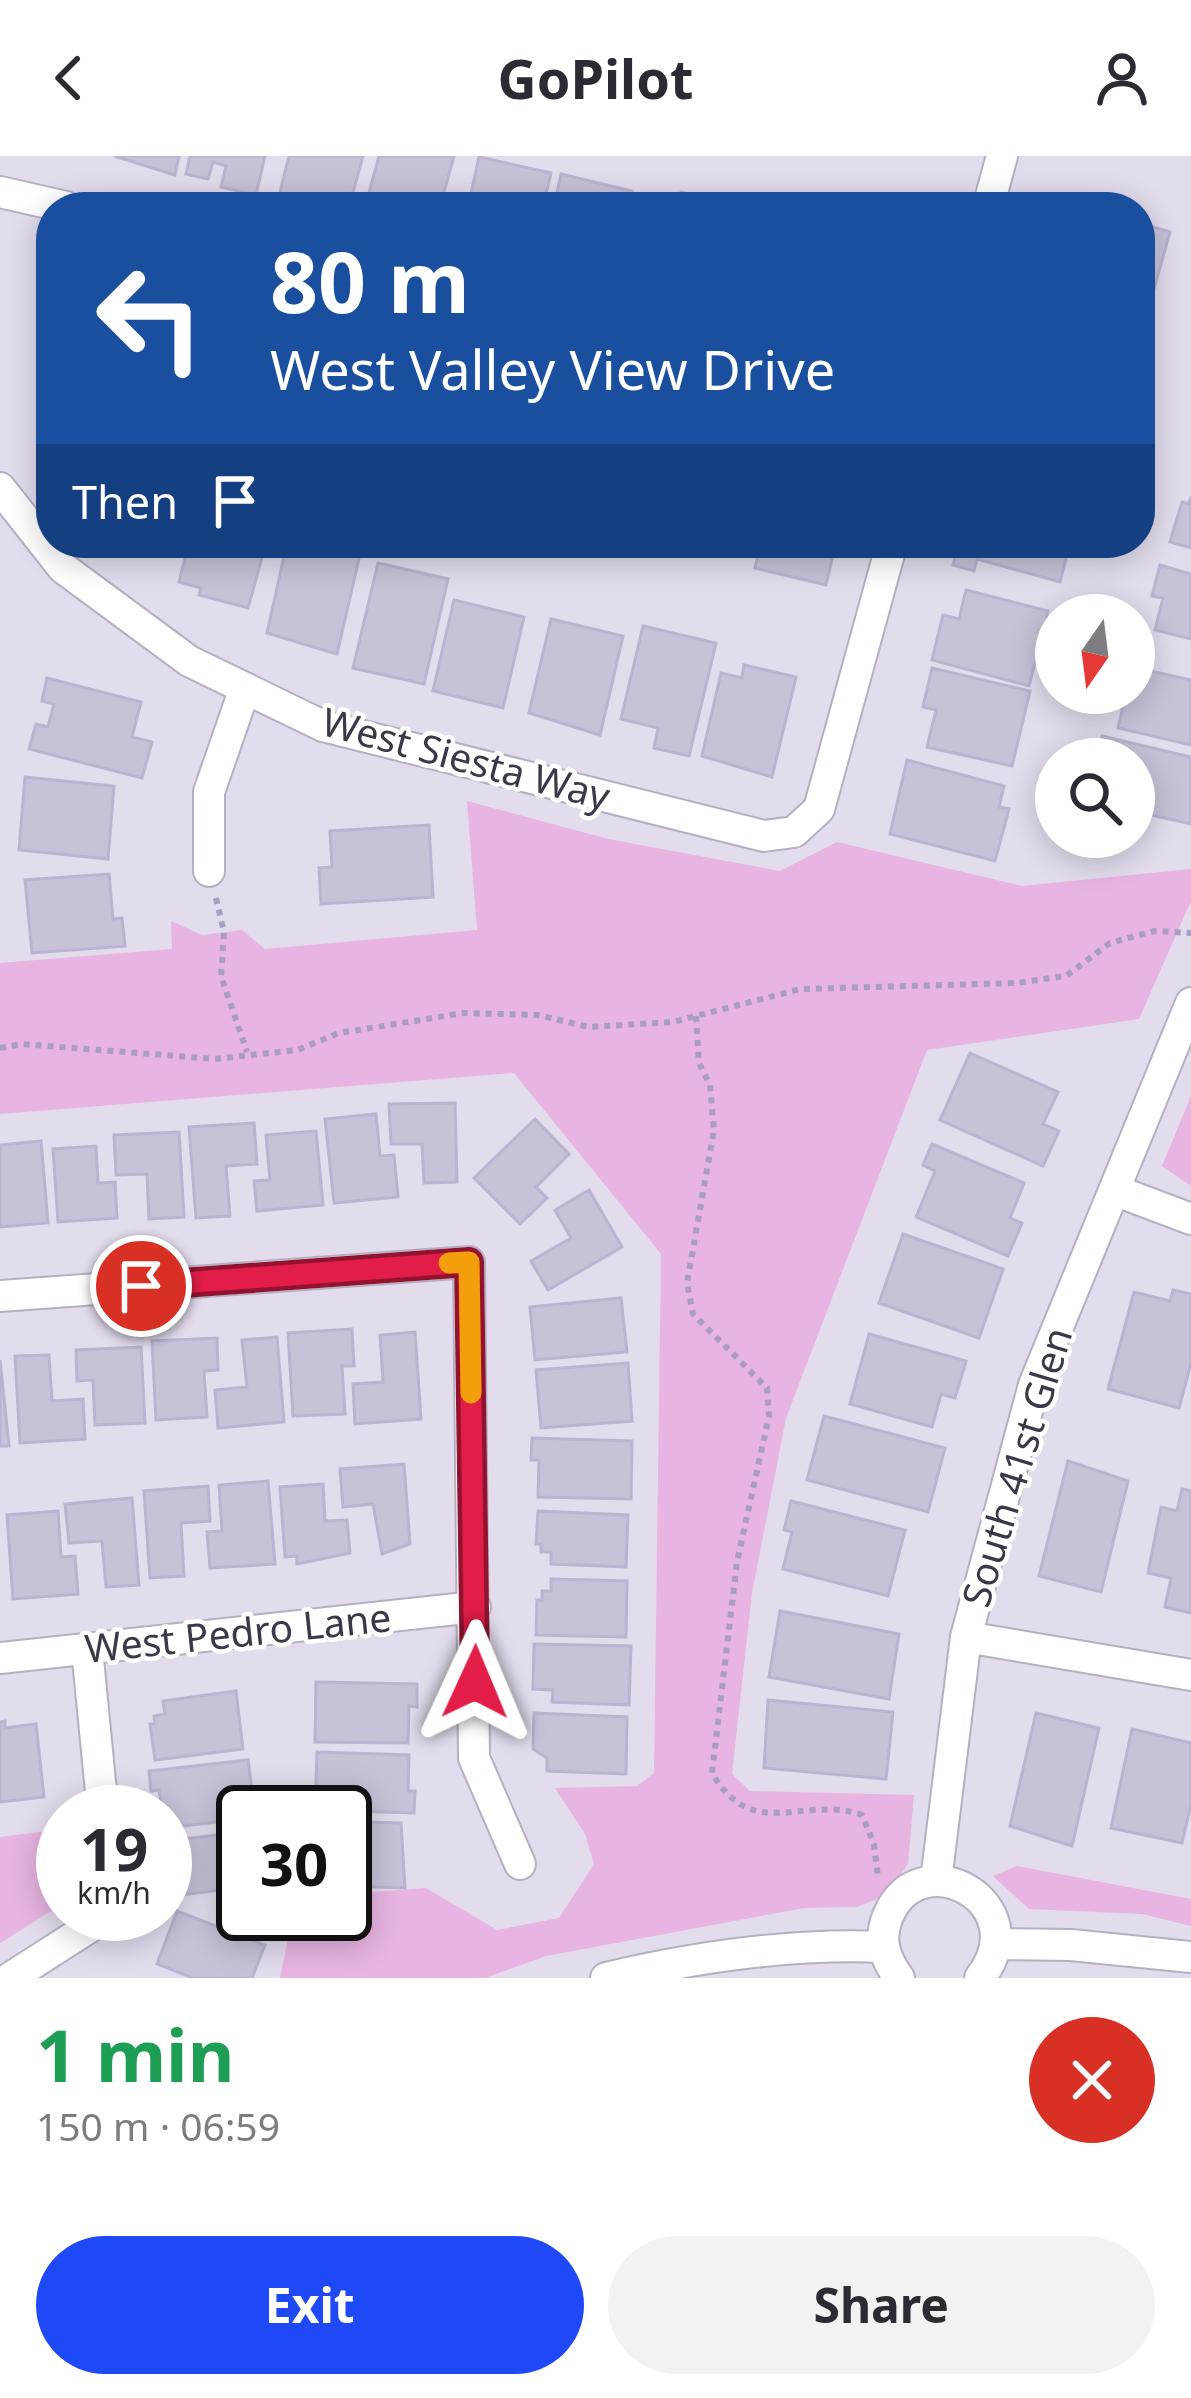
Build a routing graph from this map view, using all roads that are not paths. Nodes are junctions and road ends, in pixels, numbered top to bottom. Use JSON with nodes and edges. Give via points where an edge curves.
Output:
{"nodes":[{"id":1,"x":1002,"y":156,"type":"edge"},
{"id":2,"x":0,"y":192,"type":"edge"},
{"id":3,"x":992,"y":192,"type":"edge"},
{"id":4,"x":36,"y":200,"type":"edge"},
{"id":5,"x":0,"y":488,"type":"edge"},
{"id":6,"x":36,"y":534,"type":"edge"},
{"id":7,"x":55,"y":558,"type":"edge"},
{"id":8,"x":888,"y":558,"type":"edge"},
{"id":9,"x":245,"y":688,"type":"junction"},
{"id":10,"x":209,"y":871,"type":"road end"},
{"id":11,"x":1191,"y":1003,"type":"edge"},
{"id":12,"x":1114,"y":1190,"type":"junction"},
{"id":13,"x":1191,"y":1219,"type":"edge"},
{"id":14,"x":0,"y":1296,"type":"edge"},
{"id":15,"x":476,"y":1607,"type":"junction"},
{"id":16,"x":967,"y":1637,"type":"junction"},
{"id":17,"x":87,"y":1649,"type":"junction"},
{"id":18,"x":0,"y":1658,"type":"edge"},
{"id":19,"x":1191,"y":1675,"type":"edge"},
{"id":20,"x":100,"y":1785,"type":"edge"},
{"id":21,"x":520,"y":1864,"type":"dead end"},
{"id":22,"x":936,"y":1881,"type":"junction"},
{"id":23,"x":68,"y":1941,"type":"edge"},
{"id":24,"x":997,"y":1944,"type":"junction"},
{"id":25,"x":883,"y":1946,"type":"junction"},
{"id":26,"x":1191,"y":1957,"type":"edge"},
{"id":27,"x":10,"y":1978,"type":"edge"},
{"id":28,"x":606,"y":1978,"type":"edge"},
{"id":29,"x":899,"y":1978,"type":"edge"},
{"id":30,"x":980,"y":1978,"type":"edge"}],
"edges":[{"from":1,"to":3,"type":"street"},
{"from":2,"to":4,"type":"street"},
{"from":5,"to":6,"type":"street","name":"West Siesta Way"},
{"from":7,"to":9,"type":"street","name":"West Siesta Way","via":[[189,662]]},
{"from":8,"to":9,"type":"street","name":"West Siesta Way","via":[[819,809],[794,832],[764,836],[322,726]]},
{"from":9,"to":10,"type":"street","via":[[209,792]]},
{"from":11,"to":12,"type":"street","name":"South 41st Glen"},
{"from":12,"to":13,"type":"street"},
{"from":12,"to":16,"type":"street","name":"South 41st Glen","via":[[1034,1384]]},
{"from":14,"to":15,"type":"street","via":[[469,1262]]},
{"from":15,"to":17,"type":"street","name":"West Pedro Lane"},
{"from":15,"to":21,"type":"street","via":[[474,1758]]},
{"from":16,"to":19,"type":"street"},
{"from":16,"to":22,"type":"street","name":"South 41st Glen"},
{"from":17,"to":18,"type":"street","name":"West Pedro Lane"},
{"from":17,"to":20,"type":"street"},
{"from":22,"to":24,"type":"street","via":[[981,1899]]},
{"from":22,"to":25,"type":"street","via":[[902,1894]]},
{"from":23,"to":27,"type":"street"},
{"from":24,"to":26,"type":"street"},
{"from":24,"to":30,"type":"street"},
{"from":25,"to":28,"type":"street","via":[[714,1958]]},
{"from":25,"to":29,"type":"street"}]}
